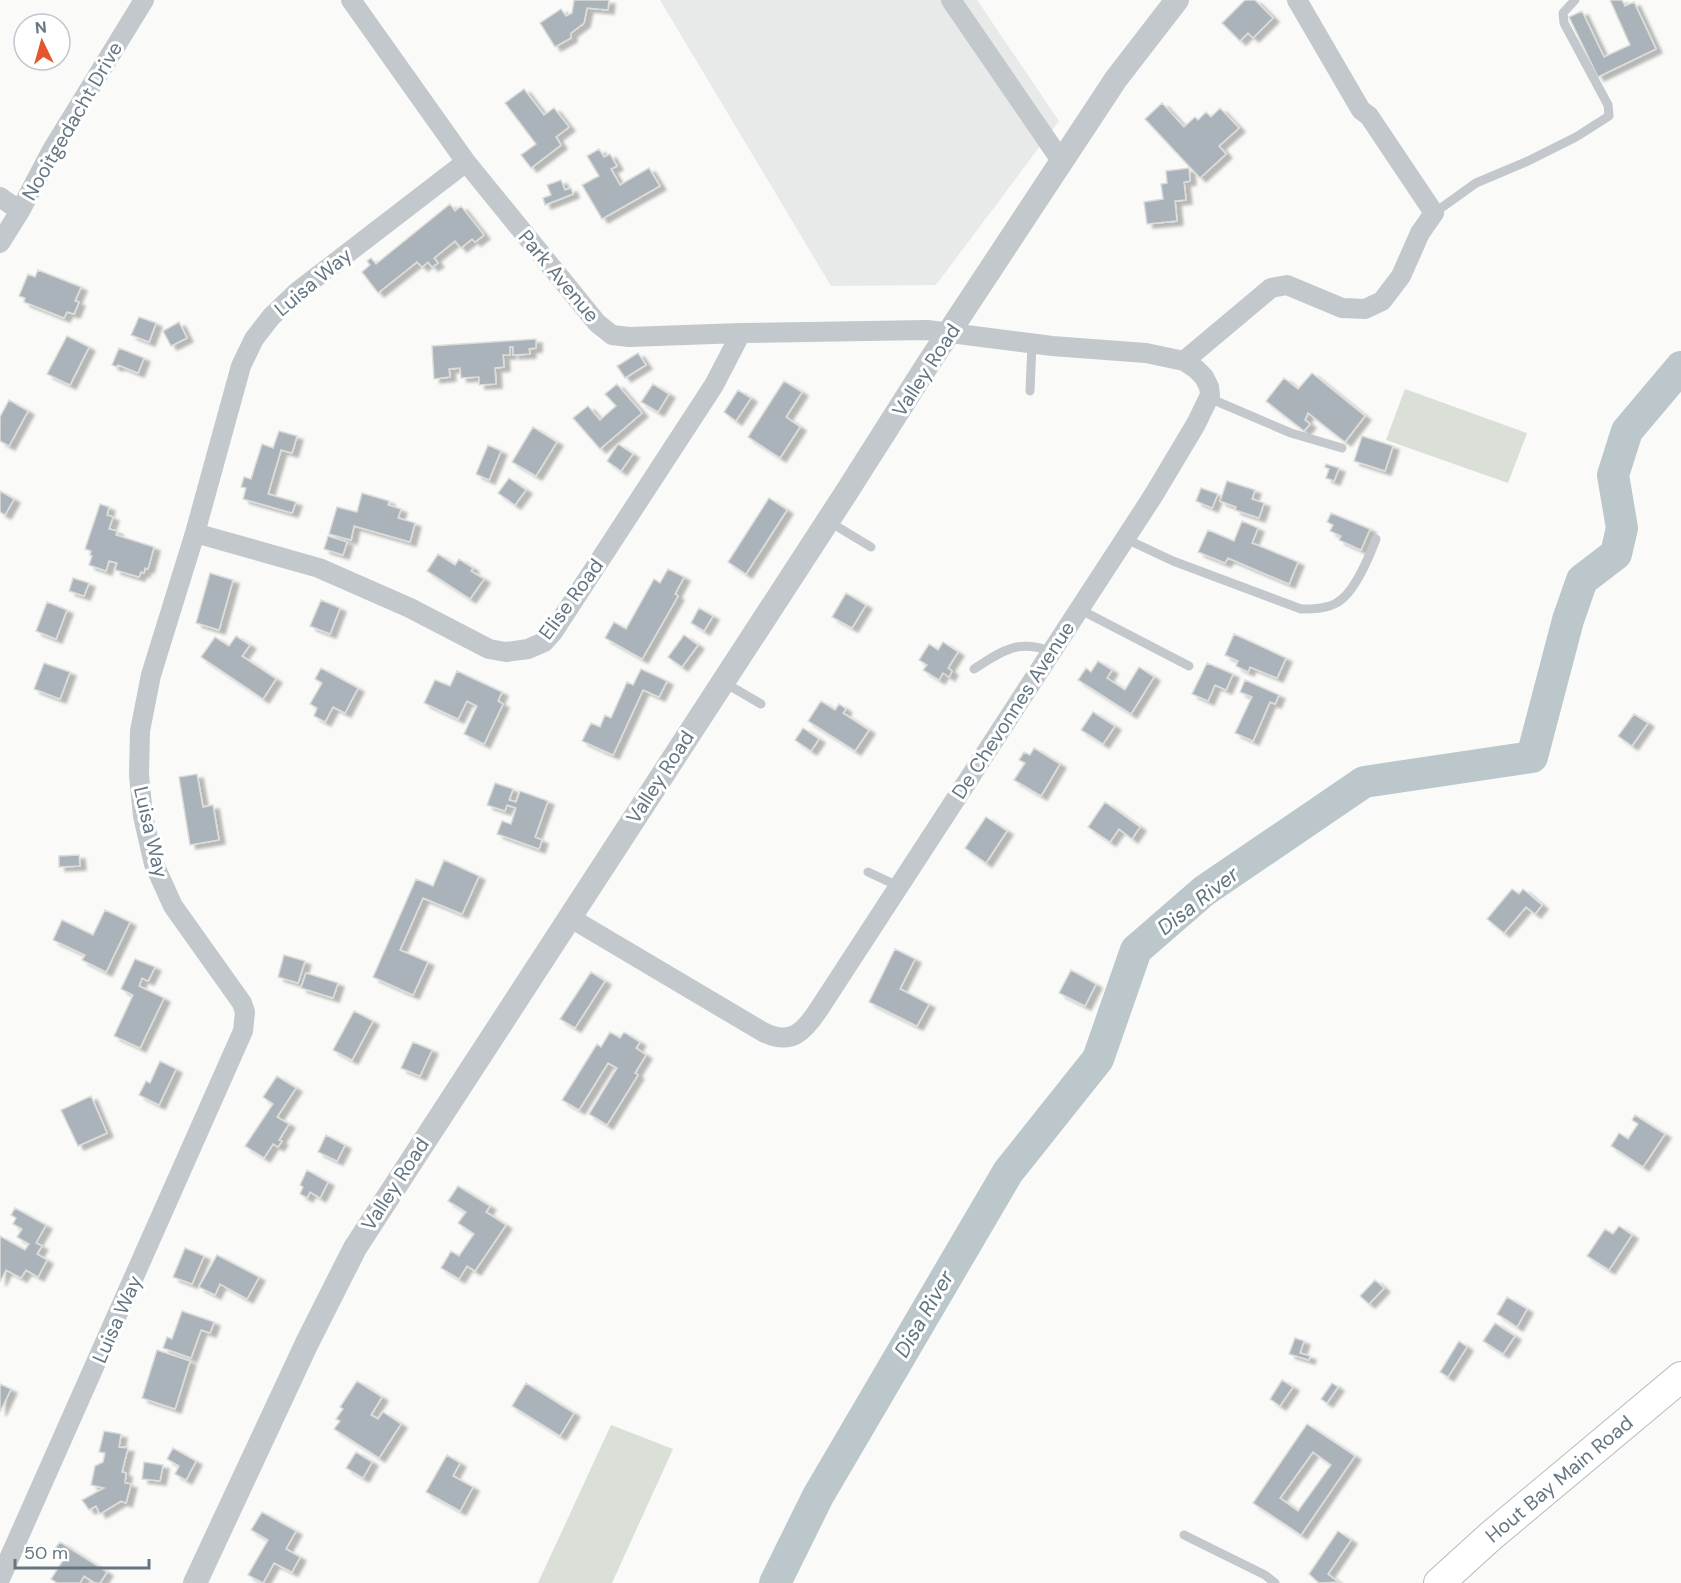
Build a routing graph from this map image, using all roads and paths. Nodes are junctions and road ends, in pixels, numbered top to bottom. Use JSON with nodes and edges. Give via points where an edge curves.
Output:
{"nodes":[{"id":1,"x":144,"y":0,"type":"edge"},
{"id":2,"x":351,"y":0,"type":"edge"},
{"id":3,"x":951,"y":0,"type":"edge"},
{"id":4,"x":1177,"y":0,"type":"edge"},
{"id":5,"x":1297,"y":0,"type":"edge"},
{"id":6,"x":1575,"y":0,"type":"edge"},
{"id":7,"x":466,"y":162,"type":"junction"},
{"id":8,"x":1062,"y":162,"type":"junction"},
{"id":9,"x":0,"y":197,"type":"edge"},
{"id":10,"x":20,"y":211,"type":"junction"},
{"id":11,"x":1434,"y":213,"type":"junction"},
{"id":12,"x":0,"y":243,"type":"edge"},
{"id":13,"x":741,"y":333,"type":"junction"},
{"id":14,"x":950,"y":333,"type":"junction"},
{"id":15,"x":1032,"y":344,"type":"junction"},
{"id":16,"x":1184,"y":361,"type":"junction"},
{"id":17,"x":1030,"y":391,"type":"dead end"},
{"id":18,"x":1209,"y":398,"type":"junction"},
{"id":19,"x":1342,"y":448,"type":"dead end"},
{"id":20,"x":828,"y":521,"type":"junction"},
{"id":21,"x":195,"y":533,"type":"junction"},
{"id":22,"x":1125,"y":538,"type":"junction"},
{"id":23,"x":1376,"y":539,"type":"dead end"},
{"id":24,"x":872,"y":547,"type":"dead end"},
{"id":25,"x":1079,"y":609,"type":"junction"},
{"id":26,"x":1050,"y":651,"type":"junction"},
{"id":27,"x":1189,"y":666,"type":"dead end"},
{"id":28,"x":974,"y":669,"type":"dead end"},
{"id":29,"x":723,"y":681,"type":"junction"},
{"id":30,"x":760,"y":704,"type":"dead end"},
{"id":31,"x":868,"y":872,"type":"dead end"},
{"id":32,"x":898,"y":886,"type":"junction"},
{"id":33,"x":569,"y":917,"type":"junction"},
{"id":34,"x":1678,"y":1388,"type":"edge"},
{"id":35,"x":1184,"y":1535,"type":"dead end"},
{"id":36,"x":0,"y":1579,"type":"edge"},
{"id":37,"x":195,"y":1583,"type":"edge"},
{"id":38,"x":1275,"y":1583,"type":"edge"},
{"id":39,"x":1439,"y":1583,"type":"edge"}],
"edges":[{"from":1,"to":10,"type":"street","name":"Nooitgedacht Drive","via":[[52,150]]},
{"from":2,"to":7,"type":"street","name":"Park Avenue"},
{"from":3,"to":8,"type":"street"},
{"from":4,"to":8,"type":"street","name":"Valley Road","via":[[1116,79]]},
{"from":5,"to":11,"type":"street","via":[[1361,110],[1370,116]]},
{"from":6,"to":11,"type":"lane","via":[[1563,13],[1564,22],[1608,105],[1609,116],[1576,137],[1476,183]]},
{"from":7,"to":13,"type":"street","name":"Park Avenue","via":[[606,331],[619,337]]},
{"from":7,"to":21,"type":"street","name":"Luisa Way","via":[[297,292],[254,339],[241,366]]},
{"from":8,"to":14,"type":"street","name":"Valley Road"},
{"from":9,"to":10,"type":"street"},
{"from":10,"to":12,"type":"street","name":"Nooitgedacht Drive"},
{"from":11,"to":16,"type":"street","via":[[1401,276],[1382,301],[1365,309],[1342,308],[1287,285],[1271,288]]},
{"from":13,"to":14,"type":"street","name":"Park Avenue"},
{"from":13,"to":21,"type":"street","name":"Elise Road","via":[[714,385],[553,632],[537,646],[506,652],[489,650],[410,608],[319,568]]},
{"from":14,"to":15,"type":"street"},
{"from":14,"to":20,"type":"street","name":"Valley Road"},
{"from":15,"to":16,"type":"street","via":[[1146,353]]},
{"from":15,"to":17,"type":"lane"},
{"from":16,"to":18,"type":"street","via":[[1204,377]]},
{"from":18,"to":19,"type":"lane","via":[[1291,433]]},
{"from":18,"to":22,"type":"street","name":"De Chevonnes Avenue"},
{"from":20,"to":24,"type":"lane"},
{"from":20,"to":29,"type":"street","name":"Valley Road"},
{"from":21,"to":36,"type":"street","name":"Luisa Way","via":[[145,697],[139,775],[154,864],[173,906],[242,1003],[243,1031]]},
{"from":22,"to":23,"type":"lane","via":[[1173,561],[1301,609],[1318,609],[1338,602],[1363,571]]},
{"from":22,"to":25,"type":"street","name":"De Chevonnes Avenue"},
{"from":25,"to":26,"type":"street","name":"De Chevonnes Avenue"},
{"from":25,"to":27,"type":"lane"},
{"from":26,"to":28,"type":"lane","via":[[1017,646]]},
{"from":26,"to":32,"type":"street","name":"De Chevonnes Avenue"},
{"from":29,"to":30,"type":"lane"},
{"from":29,"to":33,"type":"street","name":"Valley Road"},
{"from":31,"to":32,"type":"lane"},
{"from":32,"to":33,"type":"street","name":"De Chevonnes Avenue","via":[[813,1018],[800,1032],[780,1038],[763,1032]]},
{"from":33,"to":37,"type":"street","name":"Valley Road","via":[[355,1248]]},
{"from":34,"to":39,"type":"main road","name":"Hout Bay Main Road","via":[[1485,1541]]},
{"from":35,"to":38,"type":"lane"}]}
